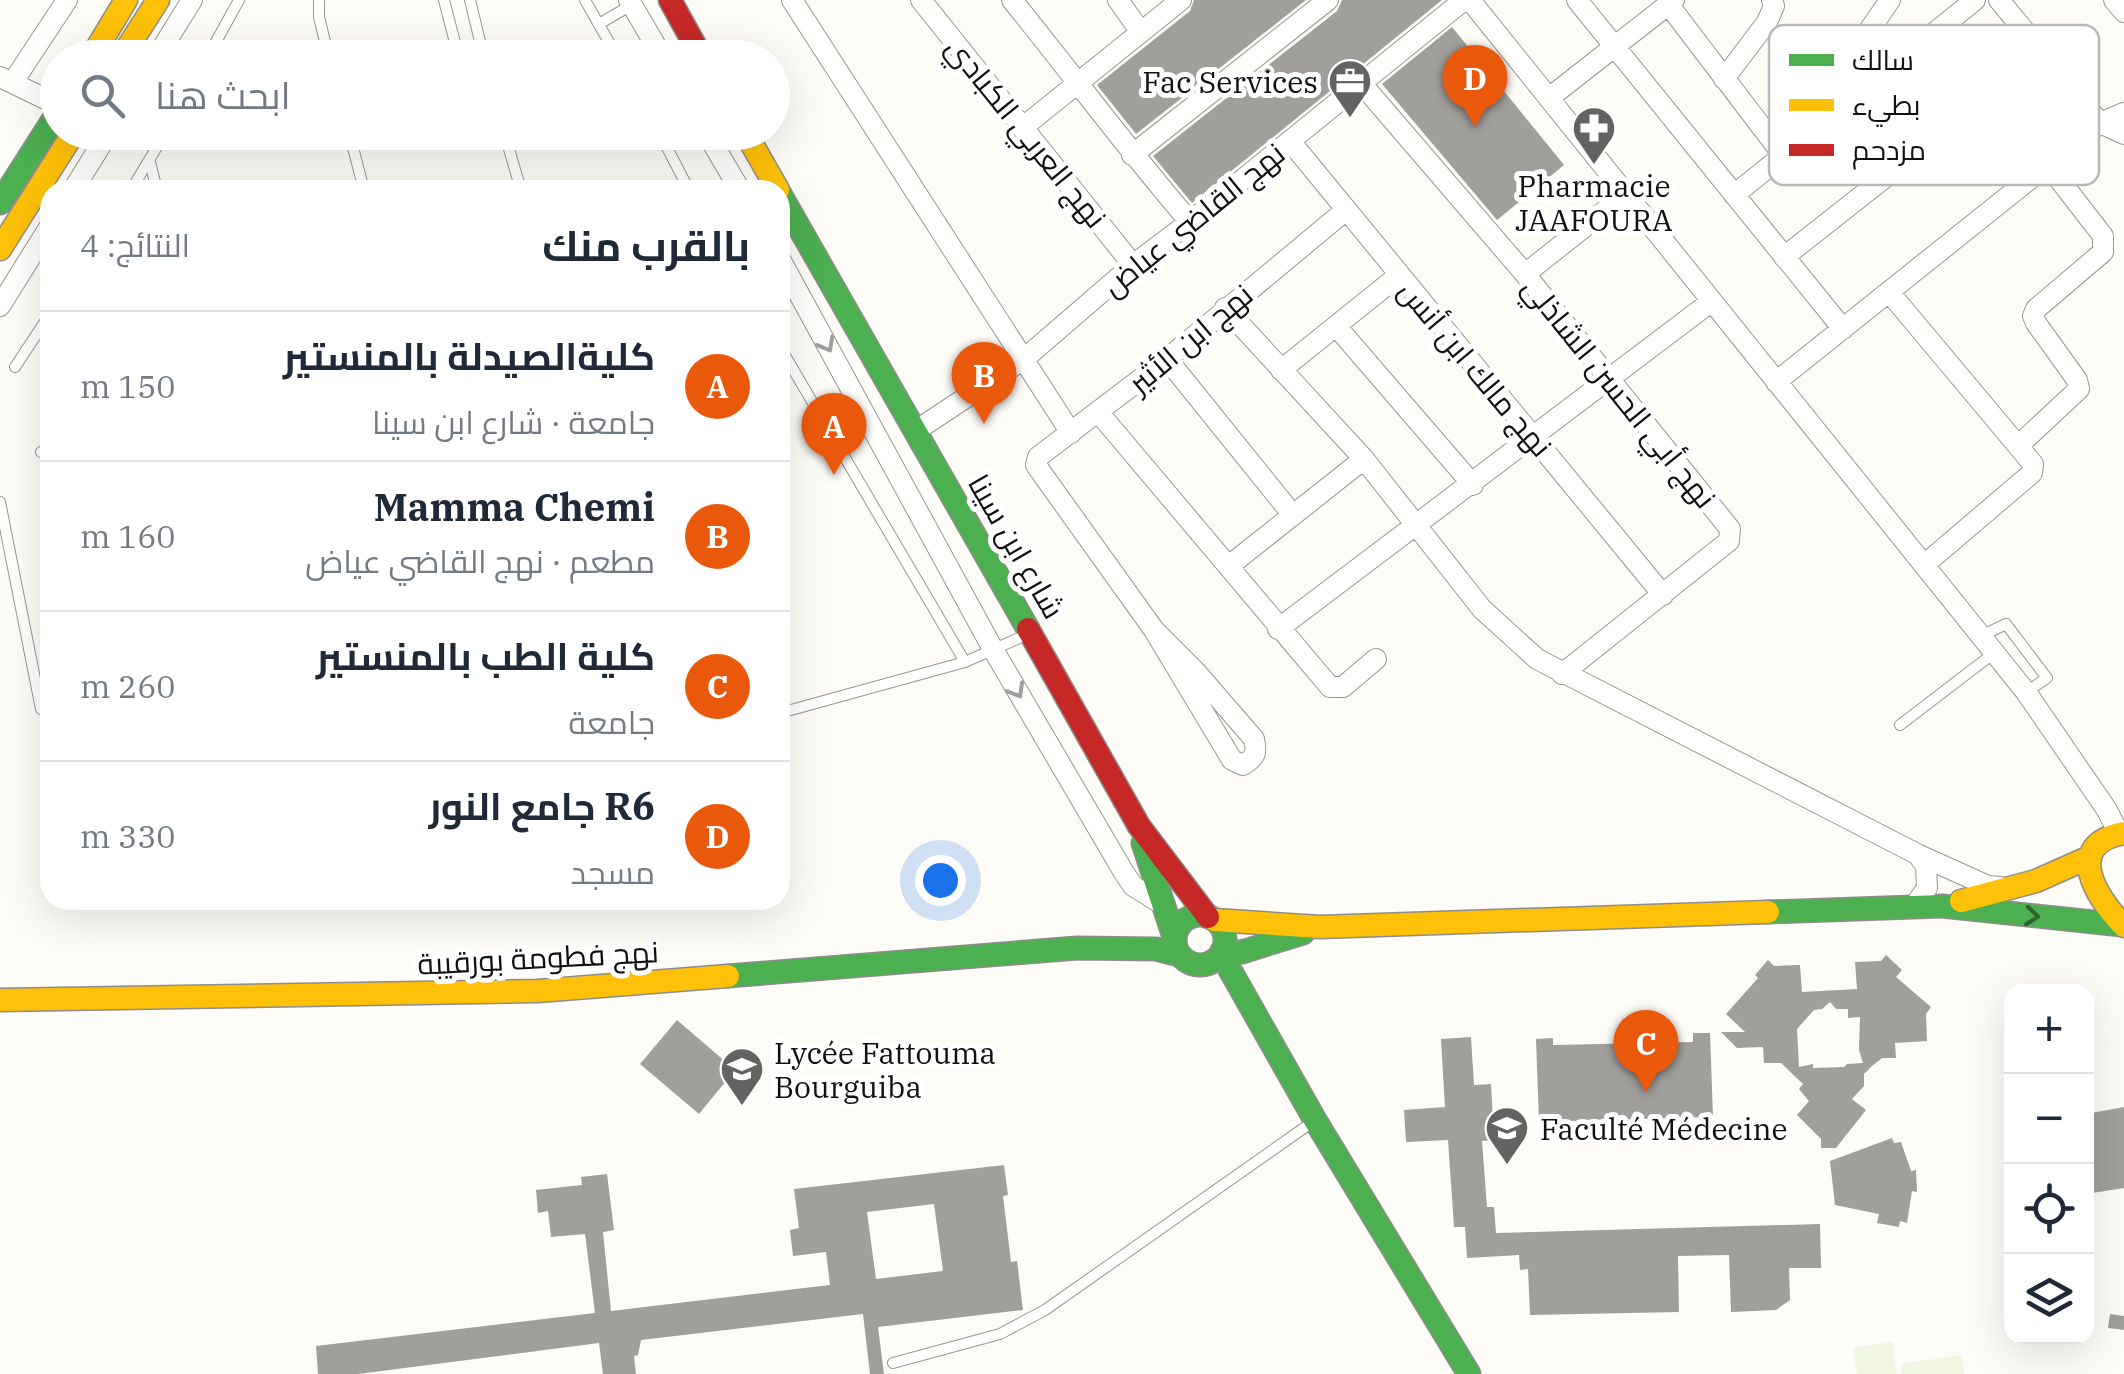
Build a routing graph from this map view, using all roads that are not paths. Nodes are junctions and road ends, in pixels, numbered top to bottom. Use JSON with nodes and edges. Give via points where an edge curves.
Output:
{"nodes":[{"id":1,"x":67,"y":0,"type":"edge"},
{"id":2,"x":126,"y":0,"type":"edge"},
{"id":3,"x":158,"y":0,"type":"edge"},
{"id":4,"x":192,"y":0,"type":"edge"},
{"id":5,"x":239,"y":0,"type":"edge"},
{"id":6,"x":319,"y":0,"type":"edge"},
{"id":7,"x":444,"y":0,"type":"edge"},
{"id":8,"x":470,"y":0,"type":"edge"},
{"id":9,"x":585,"y":0,"type":"edge"},
{"id":10,"x":670,"y":0,"type":"edge"},
{"id":11,"x":792,"y":0,"type":"edge"},
{"id":12,"x":1012,"y":0,"type":"edge"},
{"id":13,"x":1118,"y":0,"type":"edge"},
{"id":14,"x":1181,"y":0,"type":"edge"},
{"id":15,"x":1328,"y":0,"type":"edge"},
{"id":16,"x":1467,"y":0,"type":"edge"},
{"id":17,"x":1576,"y":0,"type":"edge"},
{"id":18,"x":1772,"y":0,"type":"edge"},
{"id":19,"x":1890,"y":0,"type":"edge"},
{"id":20,"x":1975,"y":0,"type":"edge"},
{"id":21,"x":1999,"y":0,"type":"edge"},
{"id":22,"x":2114,"y":0,"type":"edge"},
{"id":23,"x":924,"y":1,"type":"edge"},
{"id":24,"x":634,"y":2,"type":"edge"},
{"id":25,"x":1671,"y":2,"type":"edge"},
{"id":26,"x":2124,"y":12,"type":"edge"},
{"id":27,"x":599,"y":24,"type":"junction"},
{"id":28,"x":1872,"y":25,"type":"edge"},
{"id":29,"x":1944,"y":25,"type":"edge"},
{"id":30,"x":2020,"y":25,"type":"edge"},
{"id":31,"x":1140,"y":30,"type":"junction"},
{"id":32,"x":102,"y":40,"type":"edge"},
{"id":33,"x":132,"y":40,"type":"edge"},
{"id":34,"x":167,"y":40,"type":"edge"},
{"id":35,"x":217,"y":40,"type":"edge"},
{"id":36,"x":325,"y":40,"type":"edge"},
{"id":37,"x":455,"y":40,"type":"edge"},
{"id":38,"x":480,"y":40,"type":"edge"},
{"id":39,"x":608,"y":40,"type":"edge"},
{"id":40,"x":654,"y":40,"type":"edge"},
{"id":41,"x":692,"y":40,"type":"edge"},
{"id":42,"x":1614,"y":47,"type":"junction"},
{"id":43,"x":1724,"y":79,"type":"junction"},
{"id":44,"x":7,"y":80,"type":"edge"},
{"id":45,"x":1078,"y":81,"type":"junction"},
{"id":46,"x":1362,"y":82,"type":"junction"},
{"id":47,"x":40,"y":98,"type":"edge"},
{"id":48,"x":1549,"y":98,"type":"junction"},
{"id":49,"x":2124,"y":113,"type":"edge"},
{"id":50,"x":2100,"y":123,"type":"joint"},
{"id":51,"x":1022,"y":128,"type":"junction"},
{"id":52,"x":2124,"y":134,"type":"edge"},
{"id":53,"x":1769,"y":136,"type":"edge"},
{"id":54,"x":40,"y":137,"type":"edge"},
{"id":55,"x":1290,"y":141,"type":"junction"},
{"id":56,"x":63,"y":150,"type":"edge"},
{"id":57,"x":98,"y":150,"type":"edge"},
{"id":58,"x":156,"y":150,"type":"edge"},
{"id":59,"x":354,"y":150,"type":"edge"},
{"id":60,"x":509,"y":150,"type":"edge"},
{"id":61,"x":668,"y":150,"type":"edge"},
{"id":62,"x":717,"y":150,"type":"edge"},
{"id":63,"x":755,"y":150,"type":"edge"},
{"id":64,"x":1132,"y":156,"type":"junction"},
{"id":65,"x":150,"y":162,"type":"junction"},
{"id":66,"x":1769,"y":167,"type":"edge"},
{"id":67,"x":44,"y":180,"type":"edge"},
{"id":68,"x":79,"y":180,"type":"edge"},
{"id":69,"x":138,"y":180,"type":"edge"},
{"id":70,"x":154,"y":180,"type":"edge"},
{"id":71,"x":361,"y":180,"type":"edge"},
{"id":72,"x":518,"y":180,"type":"edge"},
{"id":73,"x":684,"y":180,"type":"edge"},
{"id":74,"x":734,"y":180,"type":"edge"},
{"id":75,"x":772,"y":180,"type":"edge"},
{"id":76,"x":1875,"y":185,"type":"edge"},
{"id":77,"x":2023,"y":185,"type":"edge"},
{"id":78,"x":2063,"y":185,"type":"edge"},
{"id":79,"x":40,"y":186,"type":"edge"},
{"id":80,"x":1626,"y":194,"type":"junction"},
{"id":81,"x":1734,"y":195,"type":"junction"},
{"id":82,"x":0,"y":203,"type":"edge"},
{"id":83,"x":1346,"y":210,"type":"junction"},
{"id":84,"x":790,"y":212,"type":"edge"},
{"id":85,"x":1190,"y":222,"type":"junction"},
{"id":86,"x":40,"y":242,"type":"edge"},
{"id":87,"x":810,"y":247,"type":"junction"},
{"id":88,"x":0,"y":249,"type":"edge"},
{"id":89,"x":1784,"y":257,"type":"junction"},
{"id":90,"x":790,"y":258,"type":"edge"},
{"id":91,"x":1134,"y":264,"type":"junction"},
{"id":92,"x":1525,"y":274,"type":"junction"},
{"id":93,"x":1398,"y":276,"type":"junction"},
{"id":94,"x":790,"y":279,"type":"edge"},
{"id":95,"x":1889,"y":292,"type":"junction"},
{"id":96,"x":1712,"y":302,"type":"junction"},
{"id":97,"x":0,"y":306,"type":"edge"},
{"id":98,"x":1225,"y":308,"type":"junction"},
{"id":99,"x":1336,"y":326,"type":"junction"},
{"id":100,"x":40,"y":329,"type":"edge"},
{"id":101,"x":1843,"y":329,"type":"junction"},
{"id":102,"x":1024,"y":359,"type":"junction"},
{"id":103,"x":1167,"y":359,"type":"junction"},
{"id":104,"x":790,"y":364,"type":"edge"},
{"id":105,"x":15,"y":367,"type":"dead end"},
{"id":106,"x":1281,"y":370,"type":"junction"},
{"id":107,"x":1610,"y":380,"type":"junction"},
{"id":108,"x":1776,"y":382,"type":"junction"},
{"id":109,"x":1099,"y":413,"type":"junction"},
{"id":110,"x":917,"y":430,"type":"junction"},
{"id":111,"x":1070,"y":433,"type":"junction"},
{"id":112,"x":1536,"y":437,"type":"junction"},
{"id":113,"x":2020,"y":445,"type":"junction"},
{"id":114,"x":1364,"y":459,"type":"junction"},
{"id":115,"x":1473,"y":485,"type":"junction"},
{"id":116,"x":0,"y":502,"type":"edge"},
{"id":117,"x":1292,"y":514,"type":"junction"},
{"id":118,"x":1418,"y":526,"type":"junction"},
{"id":119,"x":1230,"y":565,"type":"junction"},
{"id":120,"x":1924,"y":565,"type":"junction"},
{"id":121,"x":1663,"y":595,"type":"junction"},
{"id":122,"x":1278,"y":629,"type":"junction"},
{"id":123,"x":1154,"y":630,"type":"junction"},
{"id":124,"x":1032,"y":632,"type":"junction"},
{"id":125,"x":1988,"y":644,"type":"junction"},
{"id":126,"x":994,"y":651,"type":"junction"},
{"id":127,"x":1376,"y":659,"type":"dead end"},
{"id":128,"x":965,"y":662,"type":"junction"},
{"id":129,"x":1562,"y":674,"type":"junction"},
{"id":130,"x":2026,"y":692,"type":"junction"},
{"id":131,"x":40,"y":704,"type":"edge"},
{"id":132,"x":790,"y":710,"type":"edge"},
{"id":133,"x":1900,"y":726,"type":"dead end"},
{"id":134,"x":1139,"y":826,"type":"junction"},
{"id":135,"x":2122,"y":832,"type":"edge"},
{"id":136,"x":1916,"y":854,"type":"junction"},
{"id":137,"x":2090,"y":856,"type":"junction"},
{"id":138,"x":2011,"y":888,"type":"junction"},
{"id":139,"x":1942,"y":906,"type":"junction"},
{"id":140,"x":1912,"y":908,"type":"junction"},
{"id":141,"x":2123,"y":926,"type":"edge"},
{"id":142,"x":1320,"y":927,"type":"junction"},
{"id":143,"x":1187,"y":930,"type":"junction"},
{"id":144,"x":1077,"y":948,"type":"junction"},
{"id":145,"x":1222,"y":952,"type":"junction"},
{"id":146,"x":0,"y":1000,"type":"edge"},
{"id":147,"x":1256,"y":1018,"type":"junction"},
{"id":148,"x":1315,"y":1120,"type":"junction"},
{"id":149,"x":893,"y":1363,"type":"dead end"},
{"id":150,"x":1469,"y":1374,"type":"edge"}],
"edges":[{"from":1,"to":44,"type":"street"},
{"from":2,"to":32,"type":"main road"},
{"from":3,"to":33,"type":"main road"},
{"from":4,"to":34,"type":"street"},
{"from":5,"to":35,"type":"lane"},
{"from":6,"to":36,"type":"lane"},
{"from":7,"to":37,"type":"lane"},
{"from":8,"to":38,"type":"lane"},
{"from":9,"to":27,"type":"lane"},
{"from":10,"to":41,"type":"main road"},
{"from":11,"to":102,"type":"street"},
{"from":12,"to":45,"type":"street"},
{"from":13,"to":31,"type":"street"},
{"from":14,"to":31,"type":"street"},
{"from":15,"to":64,"type":"street"},
{"from":16,"to":46,"type":"street","name":"نهج القاضي عياض"},
{"from":16,"to":48,"type":"street"},
{"from":17,"to":42,"type":"street"},
{"from":18,"to":43,"type":"street","via":[[1767,22]]},
{"from":19,"to":28,"type":"street"},
{"from":20,"to":29,"type":"street"},
{"from":21,"to":30,"type":"street"},
{"from":22,"to":26,"type":"street"},
{"from":23,"to":51,"type":"street","name":"نهج العربي الكبادي"},
{"from":24,"to":27,"type":"lane"},
{"from":24,"to":40,"type":"street"},
{"from":25,"to":42,"type":"street"},
{"from":25,"to":43,"type":"street"},
{"from":27,"to":39,"type":"lane"},
{"from":31,"to":45,"type":"street"},
{"from":42,"to":48,"type":"street"},
{"from":42,"to":81,"type":"street"},
{"from":43,"to":53,"type":"street"},
{"from":44,"to":47,"type":"street"},
{"from":45,"to":51,"type":"street"},
{"from":45,"to":64,"type":"street"},
{"from":46,"to":55,"type":"street","name":"نهج القاضي عياض"},
{"from":46,"to":92,"type":"street","name":"نهج أبي الحسن الشاذلي"},
{"from":48,"to":80,"type":"street"},
{"from":49,"to":50,"type":"street"},
{"from":50,"to":52,"type":"street"},
{"from":51,"to":91,"type":"street","name":"نهج العربي الكبادي"},
{"from":54,"to":82,"type":"main road"},
{"from":55,"to":83,"type":"street","name":"نهج مالك ابن أنس"},
{"from":55,"to":85,"type":"street","name":"نهج القاضي عياض"},
{"from":56,"to":67,"type":"main road"},
{"from":57,"to":68,"type":"street"},
{"from":58,"to":65,"type":"lane"},
{"from":59,"to":71,"type":"lane"},
{"from":60,"to":72,"type":"lane"},
{"from":61,"to":73,"type":"lane"},
{"from":62,"to":74,"type":"street"},
{"from":63,"to":75,"type":"main road","name":"شارع ابن سينا"},
{"from":64,"to":85,"type":"street"},
{"from":65,"to":69,"type":"lane"},
{"from":65,"to":70,"type":"lane"},
{"from":66,"to":81,"type":"street"},
{"from":76,"to":89,"type":"street"},
{"from":77,"to":95,"type":"street"},
{"from":78,"to":113,"type":"street","via":[[2105,244],[2036,309],[2036,324],[2079,389]]},
{"from":79,"to":88,"type":"main road"},
{"from":80,"to":92,"type":"street"},
{"from":80,"to":96,"type":"street"},
{"from":81,"to":89,"type":"street"},
{"from":83,"to":93,"type":"street","name":"نهج مالك ابن أنس"},
{"from":83,"to":98,"type":"street","name":"نهج ابن الأثير"},
{"from":84,"to":87,"type":"main road","name":"شارع ابن سينا"},
{"from":85,"to":91,"type":"street","name":"نهج القاضي عياض"},
{"from":86,"to":97,"type":"street"},
{"from":87,"to":90,"type":"lane"},
{"from":87,"to":110,"type":"main road","name":"شارع ابن سينا"},
{"from":89,"to":101,"type":"street"},
{"from":91,"to":102,"type":"street","name":"نهج القاضي عياض"},
{"from":92,"to":107,"type":"street","name":"نهج أبي الحسن الشاذلي"},
{"from":93,"to":99,"type":"street"},
{"from":93,"to":112,"type":"street","name":"نهج مالك ابن أنس"},
{"from":94,"to":126,"type":"street","one_way":true},
{"from":95,"to":101,"type":"street"},
{"from":95,"to":113,"type":"street"},
{"from":96,"to":107,"type":"street"},
{"from":96,"to":108,"type":"street"},
{"from":98,"to":103,"type":"street","name":"نهج ابن الأثير"},
{"from":98,"to":106,"type":"street"},
{"from":99,"to":106,"type":"street"},
{"from":99,"to":115,"type":"street"},
{"from":100,"to":105,"type":"lane"},
{"from":101,"to":108,"type":"street"},
{"from":102,"to":110,"type":"street","name":"نهج القاضي عياض"},
{"from":102,"to":111,"type":"street"},
{"from":103,"to":109,"type":"street","name":"نهج ابن الأثير"},
{"from":103,"to":117,"type":"street"},
{"from":104,"to":128,"type":"lane"},
{"from":106,"to":114,"type":"street"},
{"from":107,"to":112,"type":"street"},
{"from":107,"to":121,"type":"street","name":"نهج أبي الحسن الشاذلي","via":[[1730,529],[1730,541]]},
{"from":108,"to":120,"type":"street"},
{"from":109,"to":111,"type":"street","name":"نهج ابن الأثير"},
{"from":109,"to":119,"type":"street"},
{"from":110,"to":124,"type":"main road","name":"شارع ابن سينا"},
{"from":111,"to":123,"type":"street","name":"نهج ابن الأثير","via":[[1036,464]]},
{"from":112,"to":115,"type":"street"},
{"from":112,"to":121,"type":"street","name":"نهج مالك ابن أنس"},
{"from":113,"to":120,"type":"street","via":[[2032,472]]},
{"from":114,"to":117,"type":"street"},
{"from":114,"to":118,"type":"street"},
{"from":115,"to":118,"type":"street"},
{"from":116,"to":131,"type":"lane"},
{"from":117,"to":119,"type":"street"},
{"from":118,"to":122,"type":"street"},
{"from":118,"to":129,"type":"street","via":[[1500,628]]},
{"from":119,"to":122,"type":"street"},
{"from":120,"to":125,"type":"street"},
{"from":121,"to":129,"type":"street","name":"نهج أبي الحسن الشاذلي"},
{"from":122,"to":127,"type":"street","via":[[1336,690]]},
{"from":123,"to":123,"type":"street","via":[[1254,738],[1254,758],[1244,765],[1232,760]]},
{"from":124,"to":126,"type":"lane"},
{"from":124,"to":134,"type":"main road","name":"شارع ابن سينا"},
{"from":125,"to":130,"type":"street"},
{"from":125,"to":130,"type":"lane","via":[[2006,624],[2046,678]]},
{"from":125,"to":133,"type":"lane"},
{"from":126,"to":128,"type":"lane"},
{"from":126,"to":143,"type":"street","one_way":true,"via":[[1133,886]]},
{"from":128,"to":132,"type":"lane"},
{"from":129,"to":136,"type":"street"},
{"from":130,"to":135,"type":"street"},
{"from":134,"to":143,"type":"main road"},
{"from":134,"to":143,"type":"main road"},
{"from":135,"to":137,"type":"main road","via":[[2098,842]]},
{"from":136,"to":138,"type":"street","via":[[1988,886]]},
{"from":136,"to":140,"type":"street","via":[[1926,866],[1927,888]]},
{"from":137,"to":138,"type":"main road"},
{"from":137,"to":141,"type":"main road","via":[[2092,887]]},
{"from":138,"to":139,"type":"main road"},
{"from":139,"to":140,"type":"main road"},
{"from":139,"to":141,"type":"main road","one_way":true},
{"from":140,"to":142,"type":"main road"},
{"from":142,"to":143,"type":"main road"},
{"from":142,"to":145,"type":"main road"},
{"from":143,"to":144,"type":"main road","name":"نهج فطومة بورقيبة","via":[[1119,932]]},
{"from":143,"to":144,"type":"main road","name":"نهج فطومة بورقيبة","via":[[1156,949]]},
{"from":143,"to":145,"type":"main road","via":[[1225,938]]},
{"from":143,"to":145,"type":"main road","via":[[1207,964]]},
{"from":143,"to":147,"type":"main road","via":[[1217,978]]},
{"from":144,"to":146,"type":"main road","name":"نهج فطومة بورقيبة","via":[[538,992]]},
{"from":145,"to":147,"type":"main road"},
{"from":147,"to":148,"type":"main road"},
{"from":148,"to":149,"type":"lane","via":[[1045,1310],[1000,1334]]},
{"from":148,"to":150,"type":"main road"}]}
